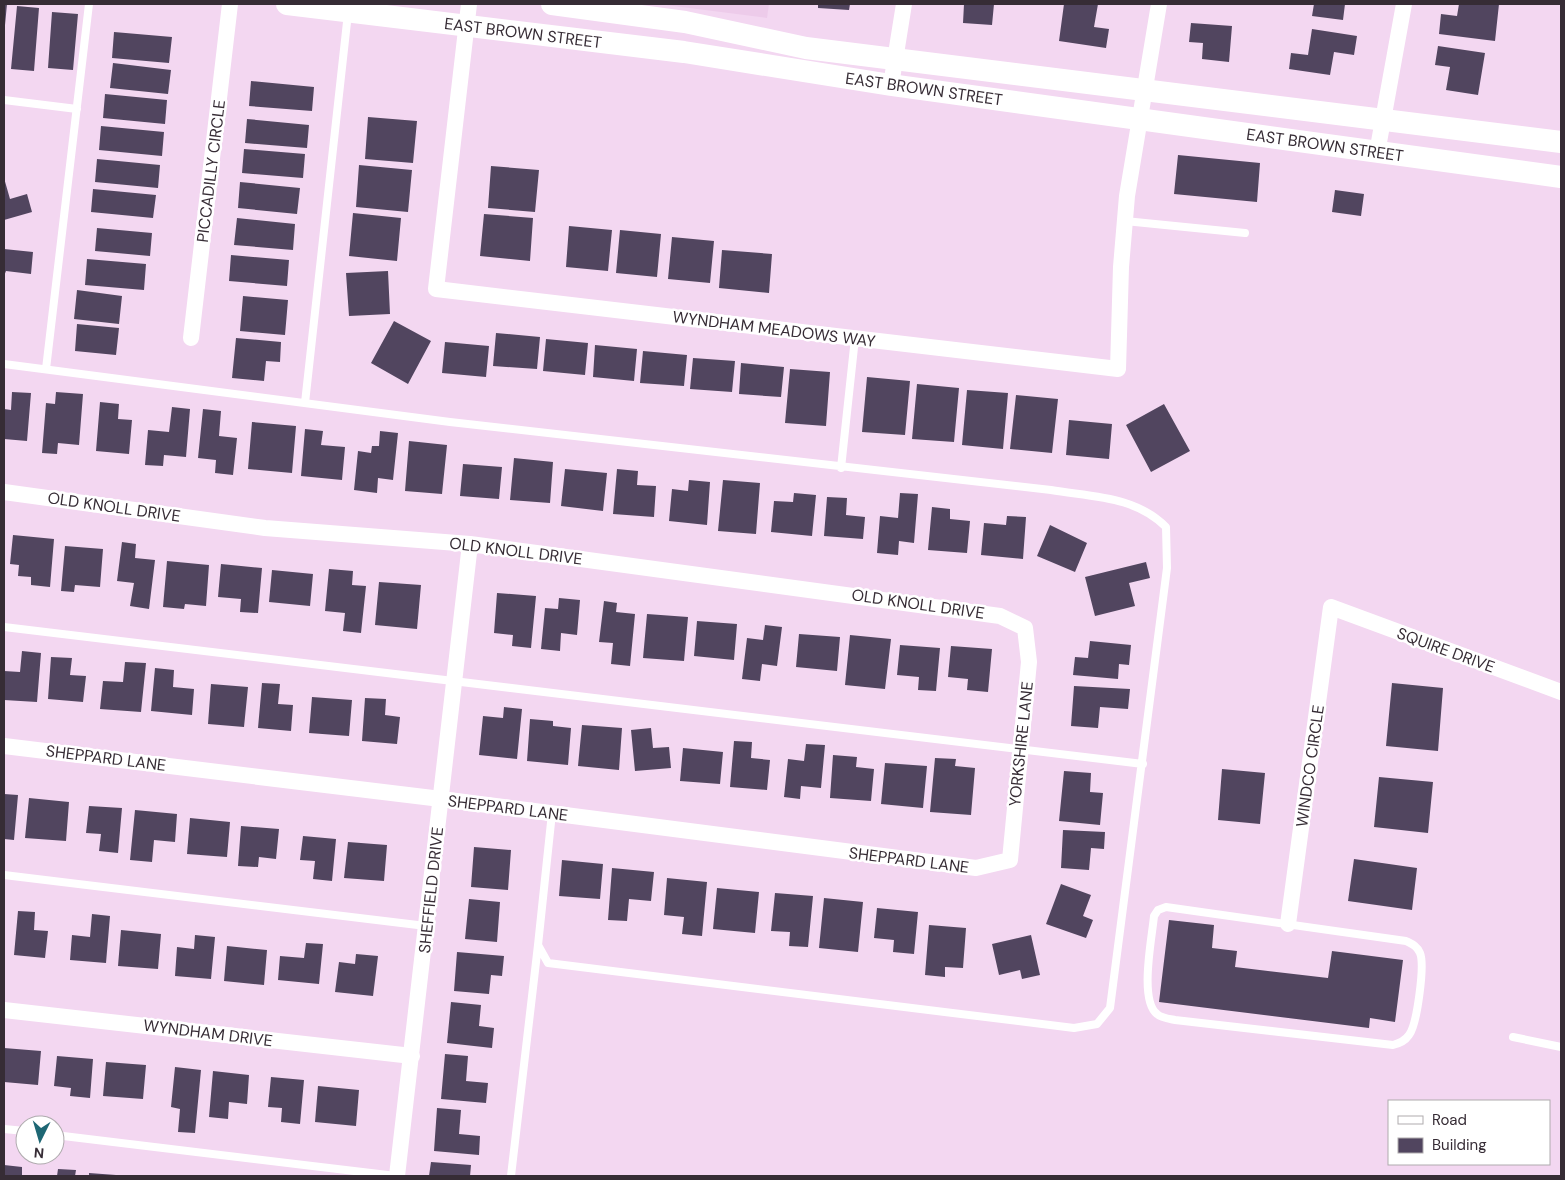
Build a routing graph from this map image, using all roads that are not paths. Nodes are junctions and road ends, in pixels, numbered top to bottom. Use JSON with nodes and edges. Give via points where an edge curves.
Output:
{"nodes":[{"id":1,"x":89,"y":4,"type":"edge"},
{"id":2,"x":230,"y":4,"type":"edge"},
{"id":3,"x":287,"y":4,"type":"edge"},
{"id":4,"x":552,"y":4,"type":"edge"},
{"id":5,"x":904,"y":4,"type":"edge"},
{"id":6,"x":1159,"y":4,"type":"edge"},
{"id":7,"x":1404,"y":4,"type":"edge"},
{"id":8,"x":348,"y":11,"type":"junction"},
{"id":9,"x":468,"y":15,"type":"edge"},
{"id":10,"x":895,"y":59,"type":"junction"},
{"id":11,"x":891,"y":85,"type":"junction"},
{"id":12,"x":1145,"y":90,"type":"junction"},
{"id":13,"x":4,"y":100,"type":"edge"},
{"id":14,"x":77,"y":108,"type":"junction"},
{"id":15,"x":1140,"y":120,"type":"junction"},
{"id":16,"x":1383,"y":120,"type":"junction"},
{"id":17,"x":1561,"y":142,"type":"edge"},
{"id":18,"x":1377,"y":153,"type":"junction"},
{"id":19,"x":1561,"y":177,"type":"edge"},
{"id":20,"x":1125,"y":220,"type":"junction"},
{"id":21,"x":1244,"y":233,"type":"dead end"},
{"id":22,"x":191,"y":338,"type":"dead end"},
{"id":23,"x":855,"y":338,"type":"junction"},
{"id":24,"x":4,"y":364,"type":"edge"},
{"id":25,"x":46,"y":369,"type":"junction"},
{"id":26,"x":305,"y":403,"type":"junction"},
{"id":27,"x":841,"y":468,"type":"junction"},
{"id":28,"x":4,"y":492,"type":"edge"},
{"id":29,"x":470,"y":544,"type":"junction"},
{"id":30,"x":1331,"y":607,"type":"joint"},
{"id":31,"x":4,"y":627,"type":"edge"},
{"id":32,"x":1025,"y":628,"type":"joint"},
{"id":33,"x":454,"y":680,"type":"junction"},
{"id":34,"x":1561,"y":692,"type":"edge"},
{"id":35,"x":4,"y":746,"type":"edge"},
{"id":36,"x":1021,"y":747,"type":"junction"},
{"id":37,"x":1143,"y":764,"type":"junction"},
{"id":38,"x":441,"y":799,"type":"junction"},
{"id":39,"x":552,"y":814,"type":"junction"},
{"id":40,"x":1010,"y":860,"type":"joint"},
{"id":41,"x":4,"y":875,"type":"edge"},
{"id":42,"x":1288,"y":924,"type":"junction"},
{"id":43,"x":427,"y":926,"type":"junction"},
{"id":44,"x":538,"y":945,"type":"junction"},
{"id":45,"x":4,"y":1010,"type":"edge"},
{"id":46,"x":1513,"y":1037,"type":"dead end"},
{"id":47,"x":1561,"y":1047,"type":"edge"},
{"id":48,"x":412,"y":1056,"type":"junction"},
{"id":49,"x":65,"y":1136,"type":"edge"},
{"id":50,"x":396,"y":1176,"type":"edge"},
{"id":51,"x":511,"y":1176,"type":"edge"}],
"edges":[{"from":1,"to":14,"type":"lane"},
{"from":2,"to":22,"type":"street","name":"PICCADILLY CIRCLE"},
{"from":3,"to":8,"type":"main road","name":"EAST BROWN STREET"},
{"from":4,"to":10,"type":"main road","name":"EAST BROWN STREET","via":[[685,22],[806,48]]},
{"from":5,"to":10,"type":"street"},
{"from":6,"to":12,"type":"street","name":"WYNDHAM MEADOWS WAY"},
{"from":7,"to":16,"type":"street"},
{"from":8,"to":9,"type":"main road","name":"EAST BROWN STREET"},
{"from":8,"to":26,"type":"lane"},
{"from":9,"to":11,"type":"main road","name":"EAST BROWN STREET"},
{"from":9,"to":23,"type":"street","name":"WYNDHAM MEADOWS WAY","via":[[436,289]]},
{"from":10,"to":11,"type":"street"},
{"from":10,"to":12,"type":"main road","name":"EAST BROWN STREET"},
{"from":11,"to":15,"type":"main road","name":"EAST BROWN STREET"},
{"from":12,"to":15,"type":"street","name":"WYNDHAM MEADOWS WAY"},
{"from":12,"to":16,"type":"main road","name":"EAST BROWN STREET"},
{"from":13,"to":14,"type":"lane"},
{"from":14,"to":25,"type":"lane"},
{"from":15,"to":18,"type":"main road","name":"EAST BROWN STREET"},
{"from":15,"to":20,"type":"street","name":"WYNDHAM MEADOWS WAY"},
{"from":16,"to":17,"type":"main road","name":"EAST BROWN STREET"},
{"from":16,"to":18,"type":"street"},
{"from":18,"to":19,"type":"main road","name":"EAST BROWN STREET"},
{"from":20,"to":21,"type":"lane"},
{"from":20,"to":23,"type":"street","name":"WYNDHAM MEADOWS WAY","via":[[1118,369]]},
{"from":23,"to":27,"type":"lane"},
{"from":24,"to":25,"type":"lane"},
{"from":25,"to":26,"type":"lane"},
{"from":26,"to":27,"type":"lane"},
{"from":27,"to":37,"type":"lane","via":[[1051,490],[1133,504],[1154,514],[1166,527],[1167,568]]},
{"from":28,"to":29,"type":"street","name":"OLD KNOLL DRIVE","via":[[265,528]]},
{"from":29,"to":32,"type":"street","name":"OLD KNOLL DRIVE","via":[[1000,616]]},
{"from":29,"to":33,"type":"street","name":"SHEFFIELD DRIVE"},
{"from":30,"to":34,"type":"street","name":"SQUIRE DRIVE"},
{"from":30,"to":42,"type":"street","name":"WINDCO CIRCLE"},
{"from":31,"to":33,"type":"lane"},
{"from":32,"to":36,"type":"street","name":"YORKSHIRE LANE","via":[[1029,662]]},
{"from":33,"to":36,"type":"lane"},
{"from":33,"to":38,"type":"street","name":"SHEFFIELD DRIVE"},
{"from":35,"to":38,"type":"street","name":"SHEPPARD LANE"},
{"from":36,"to":37,"type":"lane"},
{"from":36,"to":40,"type":"street","name":"YORKSHIRE LANE"},
{"from":37,"to":44,"type":"lane","via":[[1110,1008],[1098,1024],[1074,1028],[548,963]]},
{"from":38,"to":39,"type":"street","name":"SHEPPARD LANE"},
{"from":38,"to":43,"type":"street","name":"SHEFFIELD DRIVE"},
{"from":39,"to":40,"type":"street","name":"SHEPPARD LANE","via":[[976,868]]},
{"from":39,"to":44,"type":"lane"},
{"from":41,"to":43,"type":"lane"},
{"from":42,"to":42,"type":"lane","via":[[1177,908],[1158,910],[1154,916],[1147,993],[1150,1007],[1158,1015],[1175,1020],[1393,1045],[1403,1042],[1415,1022],[1422,966],[1416,946],[1406,941]]},
{"from":43,"to":48,"type":"street","name":"SHEFFIELD DRIVE"},
{"from":44,"to":51,"type":"lane"},
{"from":45,"to":48,"type":"street","name":"WYNDHAM DRIVE"},
{"from":46,"to":47,"type":"lane"},
{"from":48,"to":50,"type":"street","name":"SHEFFIELD DRIVE"},
{"from":49,"to":50,"type":"lane"}]}
